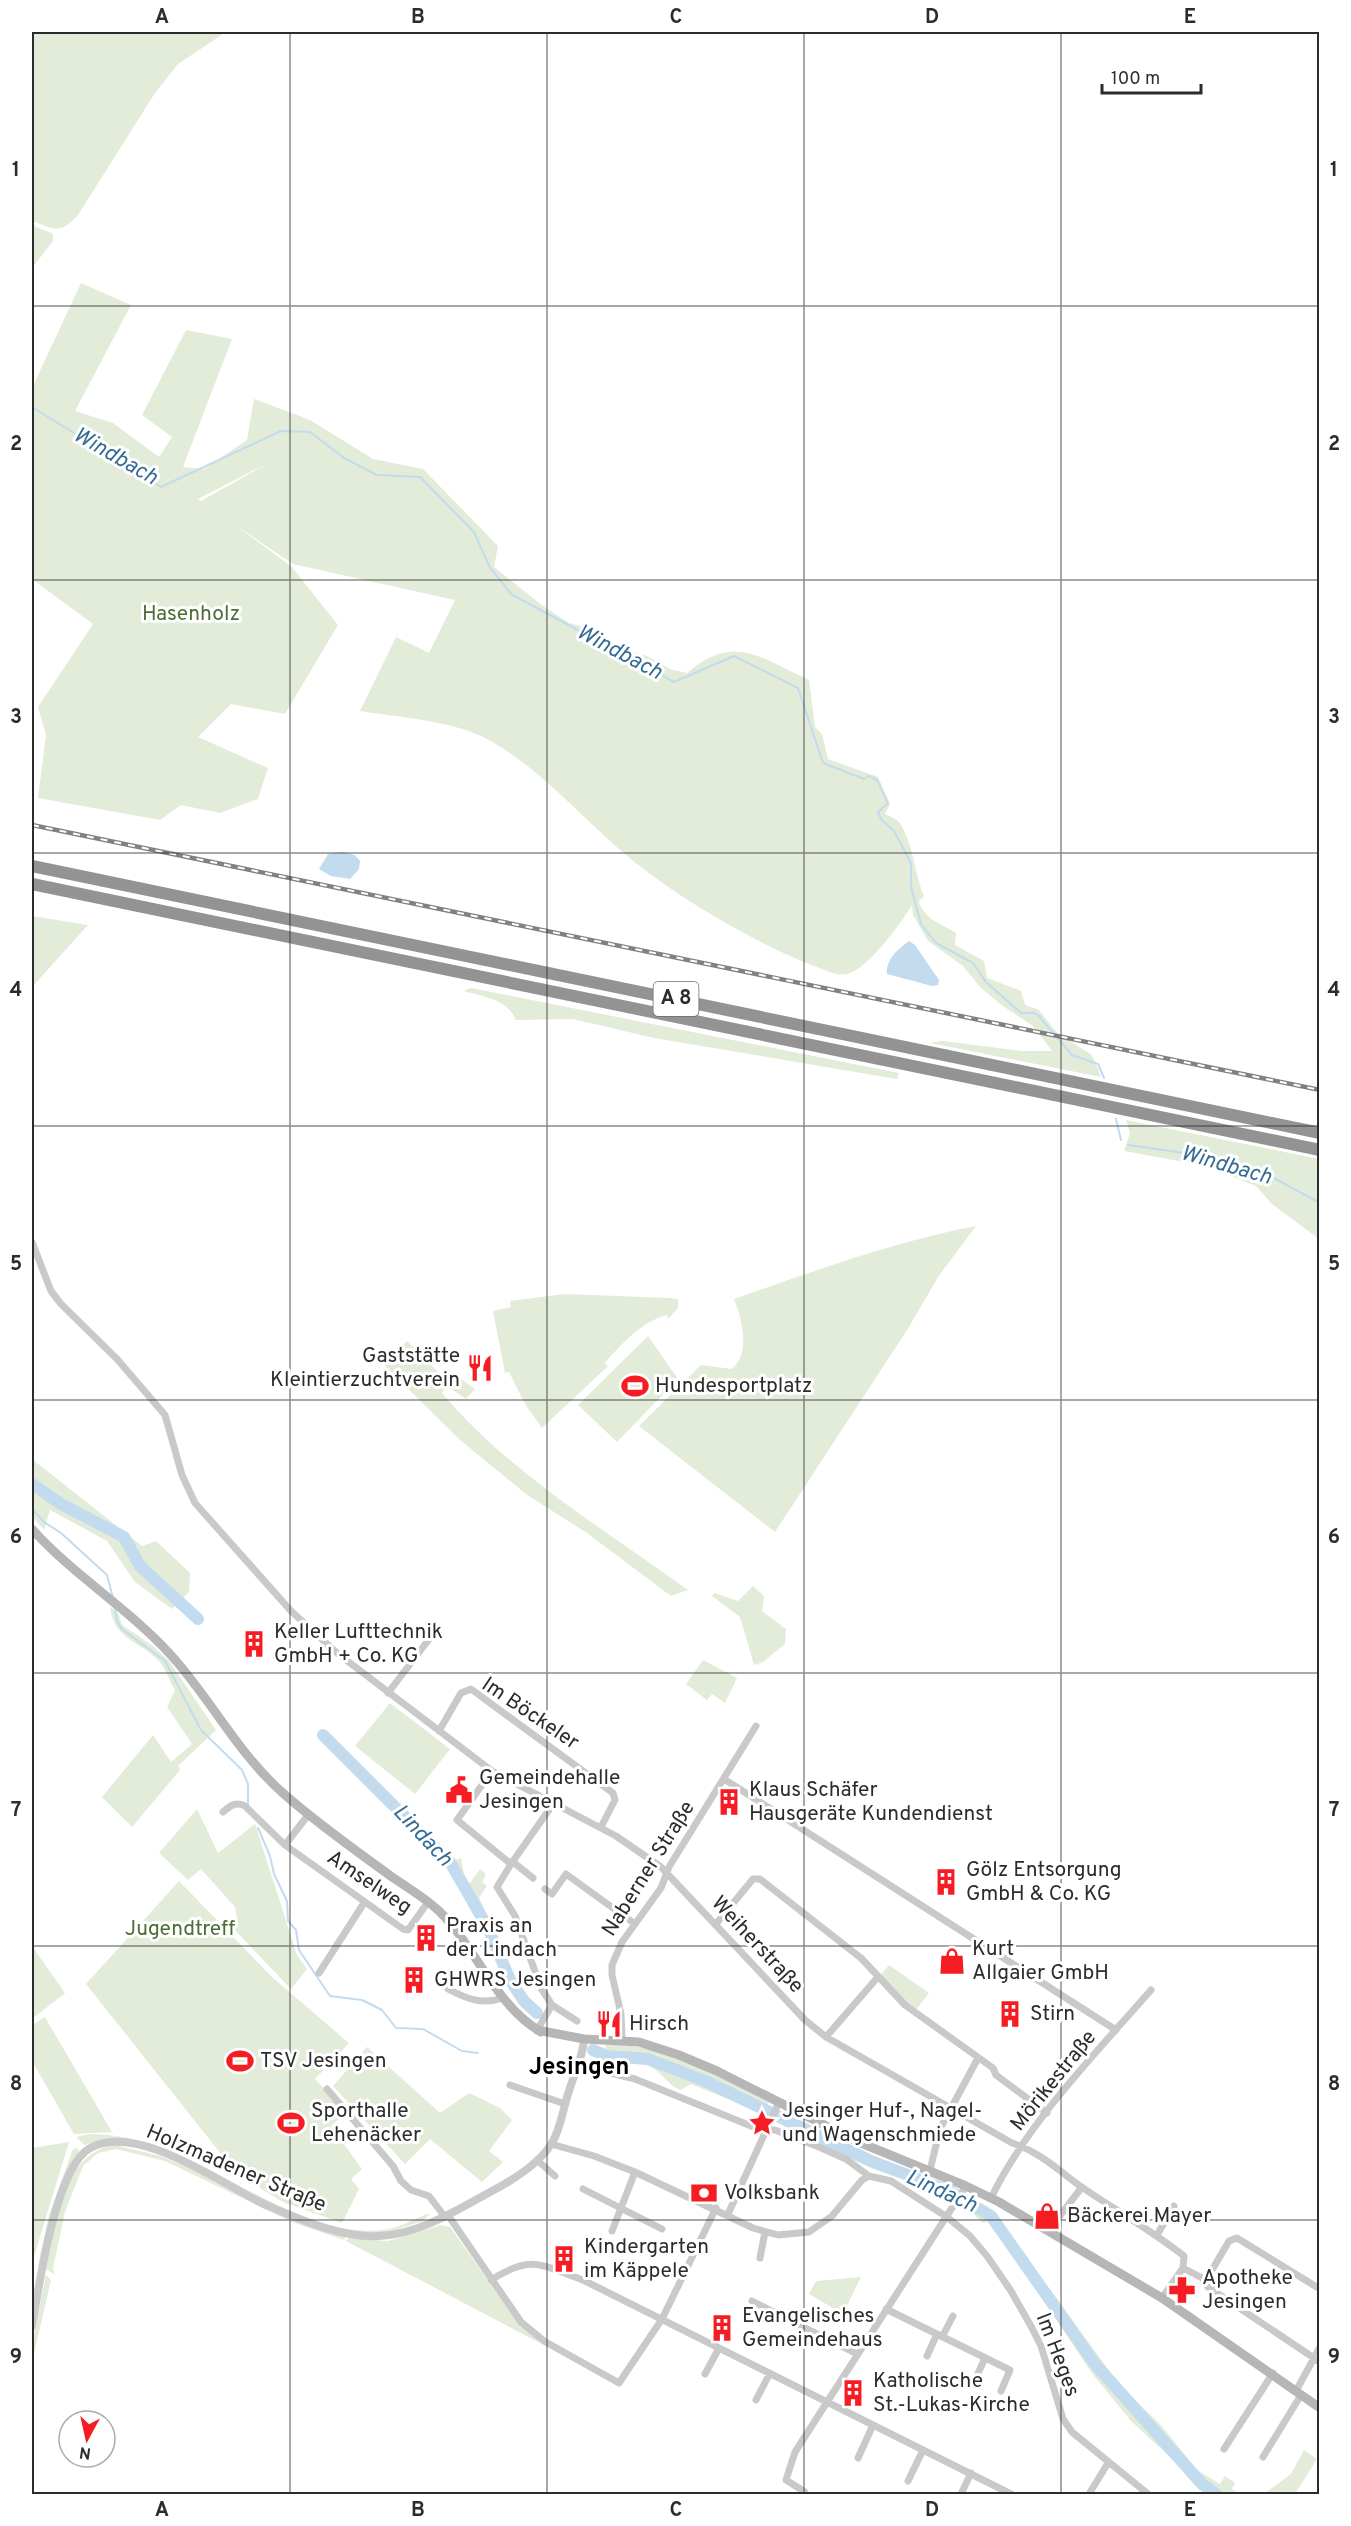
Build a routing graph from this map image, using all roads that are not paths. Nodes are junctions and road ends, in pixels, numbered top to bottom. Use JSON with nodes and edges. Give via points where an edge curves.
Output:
{"nodes":[{"id":1,"x":32,"y":866,"type":"edge"},
{"id":2,"x":32,"y":884,"type":"edge"},
{"id":3,"x":1320,"y":1133,"type":"edge"},
{"id":4,"x":1320,"y":1150,"type":"edge"},
{"id":5,"x":32,"y":1242,"type":"edge"},
{"id":6,"x":32,"y":1529,"type":"edge"},
{"id":7,"x":433,"y":1634,"type":"dead end"},
{"id":8,"x":388,"y":1693,"type":"junction"},
{"id":9,"x":756,"y":1726,"type":"dead end"},
{"id":10,"x":439,"y":1731,"type":"junction"},
{"id":11,"x":492,"y":1771,"type":"junction"},
{"id":12,"x":724,"y":1779,"type":"junction"},
{"id":13,"x":553,"y":1804,"type":"junction"},
{"id":14,"x":223,"y":1812,"type":"dead end"},
{"id":15,"x":308,"y":1815,"type":"junction"},
{"id":16,"x":601,"y":1827,"type":"junction"},
{"id":17,"x":285,"y":1845,"type":"junction"},
{"id":18,"x":512,"y":1863,"type":"junction"},
{"id":19,"x":667,"y":1874,"type":"junction"},
{"id":20,"x":532,"y":1878,"type":"dead end"},
{"id":21,"x":545,"y":1889,"type":"dead end"},
{"id":22,"x":428,"y":1902,"type":"junction"},
{"id":23,"x":364,"y":1903,"type":"junction"},
{"id":24,"x":635,"y":1924,"type":"junction"},
{"id":25,"x":716,"y":1924,"type":"junction"},
{"id":26,"x":319,"y":1973,"type":"dead end"},
{"id":27,"x":877,"y":1978,"type":"junction"},
{"id":28,"x":448,"y":1989,"type":"dead end"},
{"id":29,"x":1151,"y":1990,"type":"dead end"},
{"id":30,"x":503,"y":1998,"type":"junction"},
{"id":31,"x":552,"y":2006,"type":"junction"},
{"id":32,"x":578,"y":2021,"type":"dead end"},
{"id":33,"x":537,"y":2030,"type":"junction"},
{"id":34,"x":1116,"y":2030,"type":"junction"},
{"id":35,"x":826,"y":2037,"type":"junction"},
{"id":36,"x":584,"y":2039,"type":"junction"},
{"id":37,"x":622,"y":2040,"type":"junction"},
{"id":38,"x":978,"y":2058,"type":"junction"},
{"id":39,"x":578,"y":2065,"type":"junction"},
{"id":40,"x":510,"y":2085,"type":"dead end"},
{"id":41,"x":327,"y":2089,"type":"dead end"},
{"id":42,"x":565,"y":2104,"type":"junction"},
{"id":43,"x":778,"y":2105,"type":"junction"},
{"id":44,"x":950,"y":2106,"type":"junction"},
{"id":45,"x":1047,"y":2113,"type":"junction"},
{"id":46,"x":766,"y":2129,"type":"junction"},
{"id":47,"x":551,"y":2144,"type":"junction"},
{"id":48,"x":1022,"y":2147,"type":"junction"},
{"id":49,"x":537,"y":2160,"type":"junction"},
{"id":50,"x":930,"y":2170,"type":"junction"},
{"id":51,"x":635,"y":2172,"type":"junction"},
{"id":52,"x":555,"y":2176,"type":"dead end"},
{"id":53,"x":869,"y":2176,"type":"junction"},
{"id":54,"x":1082,"y":2187,"type":"junction"},
{"id":55,"x":583,"y":2189,"type":"dead end"},
{"id":56,"x":964,"y":2189,"type":"junction"},
{"id":57,"x":991,"y":2198,"type":"junction"},
{"id":58,"x":1174,"y":2206,"type":"dead end"},
{"id":59,"x":716,"y":2208,"type":"junction"},
{"id":60,"x":621,"y":2209,"type":"junction"},
{"id":61,"x":728,"y":2214,"type":"junction"},
{"id":62,"x":949,"y":2214,"type":"junction"},
{"id":63,"x":446,"y":2216,"type":"junction"},
{"id":64,"x":662,"y":2229,"type":"dead end"},
{"id":65,"x":1049,"y":2230,"type":"junction"},
{"id":66,"x":612,"y":2231,"type":"dead end"},
{"id":67,"x":765,"y":2232,"type":"junction"},
{"id":68,"x":1157,"y":2235,"type":"junction"},
{"id":69,"x":760,"y":2258,"type":"dead end"},
{"id":70,"x":1183,"y":2268,"type":"junction"},
{"id":71,"x":492,"y":2280,"type":"junction"},
{"id":72,"x":1205,"y":2282,"type":"junction"},
{"id":73,"x":1320,"y":2289,"type":"edge"},
{"id":74,"x":1162,"y":2298,"type":"junction"},
{"id":75,"x":752,"y":2301,"type":"dead end"},
{"id":76,"x":886,"y":2309,"type":"junction"},
{"id":77,"x":953,"y":2316,"type":"dead end"},
{"id":78,"x":662,"y":2319,"type":"junction"},
{"id":79,"x":32,"y":2326,"type":"edge"},
{"id":80,"x":940,"y":2335,"type":"junction"},
{"id":81,"x":1320,"y":2347,"type":"edge"},
{"id":82,"x":719,"y":2348,"type":"junction"},
{"id":83,"x":857,"y":2354,"type":"junction"},
{"id":84,"x":927,"y":2356,"type":"dead end"},
{"id":85,"x":985,"y":2358,"type":"junction"},
{"id":86,"x":1316,"y":2361,"type":"edge"},
{"id":87,"x":770,"y":2373,"type":"junction"},
{"id":88,"x":1273,"y":2373,"type":"junction"},
{"id":89,"x":705,"y":2374,"type":"dead end"},
{"id":90,"x":975,"y":2379,"type":"dead end"},
{"id":91,"x":1001,"y":2391,"type":"dead end"},
{"id":92,"x":1299,"y":2393,"type":"junction"},
{"id":93,"x":756,"y":2400,"type":"dead end"},
{"id":94,"x":827,"y":2403,"type":"junction"},
{"id":95,"x":1320,"y":2409,"type":"edge"},
{"id":96,"x":873,"y":2425,"type":"junction"},
{"id":97,"x":1224,"y":2449,"type":"dead end"},
{"id":98,"x":923,"y":2450,"type":"junction"},
{"id":99,"x":1263,"y":2457,"type":"dead end"},
{"id":100,"x":858,"y":2458,"type":"dead end"},
{"id":101,"x":1108,"y":2463,"type":"junction"},
{"id":102,"x":970,"y":2473,"type":"junction"},
{"id":103,"x":908,"y":2481,"type":"dead end"},
{"id":104,"x":806,"y":2494,"type":"edge"},
{"id":105,"x":961,"y":2494,"type":"edge"},
{"id":106,"x":1011,"y":2494,"type":"edge"},
{"id":107,"x":1089,"y":2494,"type":"edge"},
{"id":108,"x":1148,"y":2494,"type":"edge"}],
"edges":[{"from":1,"to":3,"type":"highway","number":"A 8"},
{"from":2,"to":4,"type":"highway","number":"A 8"},
{"from":5,"to":8,"type":"street","name":"Weiherstraße","via":[[51,1291],[165,1415],[185,1487],[207,1520],[291,1611]]},
{"from":6,"to":15,"type":"main road","via":[[172,1656],[249,1758]]},
{"from":7,"to":8,"type":"street"},
{"from":8,"to":10,"type":"street","name":"Weiherstraße"},
{"from":9,"to":12,"type":"street","name":"Naberner Straße"},
{"from":10,"to":11,"type":"street","name":"Weiherstraße"},
{"from":10,"to":16,"type":"street","name":"Im Böckeler","via":[[461,1694],[471,1689],[613,1793],[615,1800]]},
{"from":11,"to":13,"type":"street","name":"Weiherstraße"},
{"from":11,"to":18,"type":"street","via":[[457,1820]]},
{"from":12,"to":19,"type":"street","name":"Naberner Straße"},
{"from":12,"to":34,"type":"street"},
{"from":13,"to":16,"type":"street","name":"Weiherstraße"},
{"from":13,"to":18,"type":"street"},
{"from":14,"to":17,"type":"street","name":"Amselweg","via":[[240,1803]]},
{"from":15,"to":17,"type":"street"},
{"from":15,"to":22,"type":"main road"},
{"from":16,"to":19,"type":"street","name":"Weiherstraße"},
{"from":17,"to":23,"type":"street","name":"Amselweg"},
{"from":18,"to":20,"type":"street"},
{"from":18,"to":31,"type":"street","via":[[497,1887],[515,1916],[532,1966]]},
{"from":19,"to":24,"type":"street","name":"Naberner Straße"},
{"from":19,"to":25,"type":"street","name":"Weiherstraße"},
{"from":21,"to":24,"type":"street","via":[[552,1894],[566,1874]]},
{"from":22,"to":23,"type":"street","name":"Amselweg","via":[[408,1930]]},
{"from":22,"to":30,"type":"main road","via":[[460,1934]]},
{"from":23,"to":26,"type":"street"},
{"from":24,"to":37,"type":"street","name":"Naberner Straße","via":[[612,1965]]},
{"from":25,"to":27,"type":"street","via":[[753,1879],[760,1879],[861,1958]]},
{"from":25,"to":35,"type":"street","name":"Weiherstraße","via":[[805,2020]]},
{"from":27,"to":35,"type":"street"},
{"from":27,"to":38,"type":"street","via":[[905,2005]]},
{"from":28,"to":30,"type":"street","via":[[470,2001]]},
{"from":29,"to":34,"type":"street","name":"Mörikestraße"},
{"from":30,"to":33,"type":"main road"},
{"from":31,"to":32,"type":"street"},
{"from":31,"to":33,"type":"street"},
{"from":33,"to":36,"type":"main road","via":[[566,2042]]},
{"from":34,"to":45,"type":"street","name":"Mörikestraße"},
{"from":35,"to":44,"type":"street","name":"Weiherstraße"},
{"from":36,"to":37,"type":"main road"},
{"from":36,"to":39,"type":"street"},
{"from":37,"to":43,"type":"main road","via":[[679,2055]]},
{"from":38,"to":44,"type":"street"},
{"from":38,"to":45,"type":"street"},
{"from":39,"to":42,"type":"street"},
{"from":39,"to":46,"type":"street","name":"Im Heges","via":[[636,2079]]},
{"from":40,"to":42,"type":"street"},
{"from":41,"to":63,"type":"street","via":[[393,2166],[401,2181],[411,2190],[429,2196]]},
{"from":42,"to":47,"type":"street"},
{"from":43,"to":46,"type":"street"},
{"from":43,"to":50,"type":"main road"},
{"from":44,"to":48,"type":"street","name":"Weiherstraße"},
{"from":44,"to":50,"type":"street"},
{"from":45,"to":48,"type":"street","name":"Mörikestraße"},
{"from":46,"to":53,"type":"street","name":"Im Heges","via":[[846,2159]]},
{"from":46,"to":61,"type":"street"},
{"from":47,"to":49,"type":"street","name":"Holzmadener Straße"},
{"from":47,"to":51,"type":"street"},
{"from":48,"to":54,"type":"street","name":"Weiherstraße","via":[[1031,2149]]},
{"from":48,"to":57,"type":"street","name":"Mörikestraße"},
{"from":49,"to":52,"type":"street"},
{"from":49,"to":63,"type":"street","name":"Holzmadener Straße","via":[[498,2188]]},
{"from":50,"to":56,"type":"main road"},
{"from":51,"to":59,"type":"street"},
{"from":51,"to":60,"type":"street"},
{"from":53,"to":62,"type":"street","name":"Im Heges","via":[[891,2181]]},
{"from":53,"to":67,"type":"street","via":[[832,2216],[809,2232],[790,2236]]},
{"from":54,"to":65,"type":"street"},
{"from":54,"to":68,"type":"street","name":"Weiherstraße"},
{"from":55,"to":60,"type":"street"},
{"from":56,"to":57,"type":"main road"},
{"from":56,"to":62,"type":"street"},
{"from":57,"to":65,"type":"main road"},
{"from":58,"to":68,"type":"street"},
{"from":59,"to":61,"type":"street"},
{"from":59,"to":78,"type":"street"},
{"from":60,"to":64,"type":"street"},
{"from":60,"to":66,"type":"street"},
{"from":61,"to":67,"type":"street"},
{"from":62,"to":76,"type":"street"},
{"from":62,"to":101,"type":"street","name":"Im Heges","via":[[987,2256],[1011,2291],[1041,2346],[1065,2423]]},
{"from":63,"to":71,"type":"street"},
{"from":63,"to":79,"type":"street","name":"Holzmadener Straße","via":[[397,2234],[349,2234],[274,2208],[185,2162],[141,2146],[108,2142],[84,2153],[70,2171],[58,2203]]},
{"from":65,"to":74,"type":"main road"},
{"from":67,"to":69,"type":"street"},
{"from":68,"to":70,"type":"street","name":"Weiherstraße","via":[[1184,2256]]},
{"from":70,"to":72,"type":"street","name":"Weiherstraße"},
{"from":70,"to":74,"type":"street"},
{"from":71,"to":78,"type":"street","via":[[523,2263],[540,2265],[583,2280]]},
{"from":71,"to":78,"type":"street","via":[[521,2322],[544,2341],[619,2383]]},
{"from":72,"to":73,"type":"street","via":[[1229,2241],[1237,2238]]},
{"from":72,"to":86,"type":"street","name":"Weiherstraße"},
{"from":74,"to":88,"type":"main road"},
{"from":75,"to":83,"type":"street"},
{"from":76,"to":80,"type":"street"},
{"from":76,"to":83,"type":"street"},
{"from":77,"to":80,"type":"street"},
{"from":78,"to":82,"type":"street"},
{"from":80,"to":84,"type":"street"},
{"from":80,"to":85,"type":"street"},
{"from":81,"to":86,"type":"street"},
{"from":82,"to":87,"type":"street"},
{"from":82,"to":89,"type":"street"},
{"from":83,"to":94,"type":"street"},
{"from":85,"to":90,"type":"street"},
{"from":85,"to":91,"type":"street","via":[[1010,2370]]},
{"from":86,"to":92,"type":"street"},
{"from":87,"to":93,"type":"street"},
{"from":87,"to":94,"type":"street"},
{"from":88,"to":92,"type":"main road"},
{"from":88,"to":97,"type":"street"},
{"from":92,"to":95,"type":"main road"},
{"from":92,"to":99,"type":"street"},
{"from":94,"to":96,"type":"street"},
{"from":94,"to":104,"type":"street","via":[[795,2452],[786,2480]]},
{"from":96,"to":98,"type":"street"},
{"from":96,"to":100,"type":"street"},
{"from":98,"to":102,"type":"street"},
{"from":98,"to":103,"type":"street"},
{"from":101,"to":107,"type":"street"},
{"from":101,"to":108,"type":"street","name":"Im Heges"},
{"from":102,"to":105,"type":"street"},
{"from":102,"to":106,"type":"street"}]}
